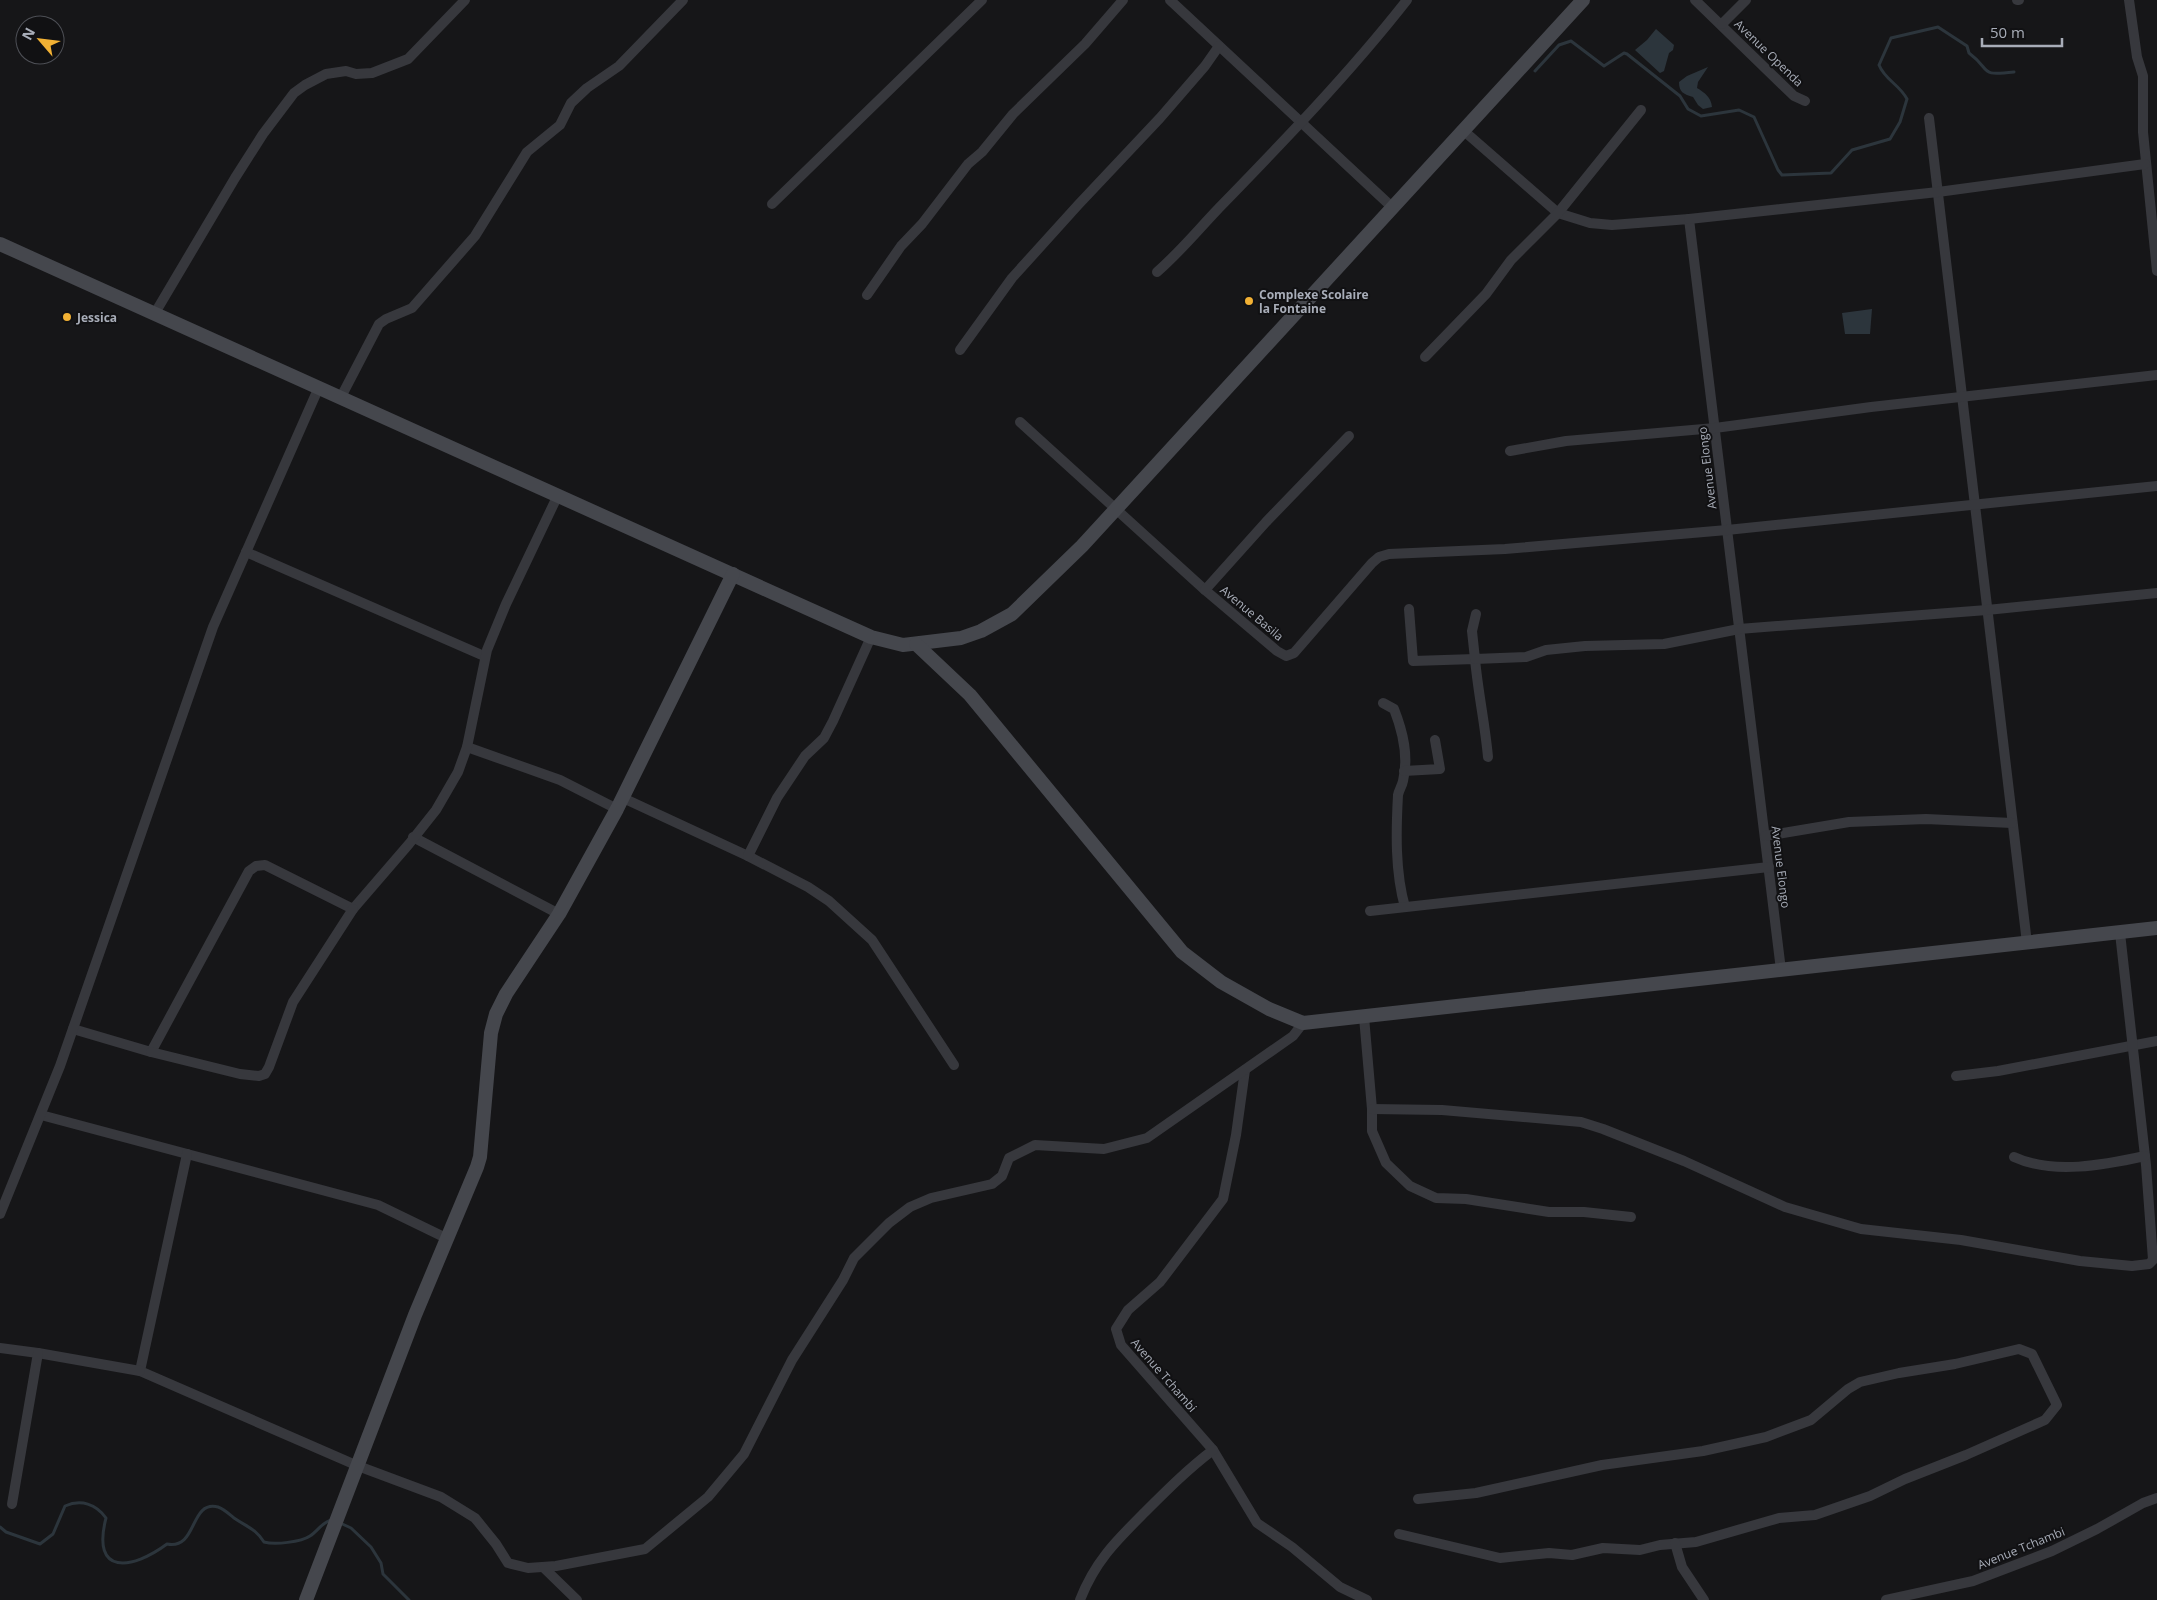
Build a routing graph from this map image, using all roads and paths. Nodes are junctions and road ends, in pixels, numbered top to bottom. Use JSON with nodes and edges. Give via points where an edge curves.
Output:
{"nodes":[{"id":1,"x":465,"y":0,"type":"edge"},
{"id":2,"x":683,"y":0,"type":"edge"},
{"id":3,"x":982,"y":0,"type":"edge"},
{"id":4,"x":1123,"y":0,"type":"edge"},
{"id":5,"x":1170,"y":0,"type":"edge"},
{"id":6,"x":1407,"y":0,"type":"edge"},
{"id":7,"x":1583,"y":0,"type":"edge"},
{"id":8,"x":1695,"y":0,"type":"edge"},
{"id":9,"x":1746,"y":0,"type":"edge"},
{"id":10,"x":2129,"y":0,"type":"edge"},
{"id":11,"x":1722,"y":24,"type":"junction"},
{"id":12,"x":1219,"y":46,"type":"junction"},
{"id":13,"x":1805,"y":101,"type":"dead end"},
{"id":14,"x":1641,"y":110,"type":"dead end"},
{"id":15,"x":1929,"y":118,"type":"dead end"},
{"id":16,"x":1301,"y":123,"type":"junction"},
{"id":17,"x":1464,"y":131,"type":"junction"},
{"id":18,"x":2145,"y":164,"type":"junction"},
{"id":19,"x":1938,"y":192,"type":"junction"},
{"id":20,"x":772,"y":204,"type":"dead end"},
{"id":21,"x":1393,"y":208,"type":"junction"},
{"id":22,"x":1558,"y":213,"type":"junction"},
{"id":23,"x":1689,"y":219,"type":"junction"},
{"id":24,"x":0,"y":244,"type":"edge"},
{"id":25,"x":2157,"y":271,"type":"edge"},
{"id":26,"x":1157,"y":272,"type":"dead end"},
{"id":27,"x":867,"y":295,"type":"dead end"},
{"id":28,"x":155,"y":314,"type":"junction"},
{"id":29,"x":960,"y":350,"type":"dead end"},
{"id":30,"x":1425,"y":357,"type":"dead end"},
{"id":31,"x":2157,"y":375,"type":"edge"},
{"id":32,"x":319,"y":388,"type":"junction"},
{"id":33,"x":341,"y":398,"type":"junction"},
{"id":34,"x":1962,"y":398,"type":"junction"},
{"id":35,"x":1020,"y":422,"type":"dead end"},
{"id":36,"x":1715,"y":428,"type":"junction"},
{"id":37,"x":1349,"y":436,"type":"dead end"},
{"id":38,"x":1510,"y":451,"type":"dead end"},
{"id":39,"x":2157,"y":486,"type":"edge"},
{"id":40,"x":558,"y":495,"type":"junction"},
{"id":41,"x":1975,"y":504,"type":"junction"},
{"id":42,"x":1116,"y":510,"type":"junction"},
{"id":43,"x":1727,"y":530,"type":"junction"},
{"id":44,"x":246,"y":552,"type":"junction"},
{"id":45,"x":733,"y":574,"type":"junction"},
{"id":46,"x":1205,"y":590,"type":"junction"},
{"id":47,"x":2157,"y":592,"type":"edge"},
{"id":48,"x":1409,"y":609,"type":"dead end"},
{"id":49,"x":1987,"y":610,"type":"junction"},
{"id":50,"x":1476,"y":614,"type":"dead end"},
{"id":51,"x":1740,"y":629,"type":"junction"},
{"id":52,"x":871,"y":637,"type":"junction"},
{"id":53,"x":916,"y":644,"type":"junction"},
{"id":54,"x":484,"y":656,"type":"dead end"},
{"id":55,"x":1475,"y":659,"type":"junction"},
{"id":56,"x":1383,"y":702,"type":"dead end"},
{"id":57,"x":1435,"y":740,"type":"dead end"},
{"id":58,"x":467,"y":747,"type":"junction"},
{"id":59,"x":1488,"y":757,"type":"dead end"},
{"id":60,"x":1404,"y":771,"type":"junction"},
{"id":61,"x":620,"y":804,"type":"junction"},
{"id":62,"x":2012,"y":823,"type":"junction"},
{"id":63,"x":1765,"y":836,"type":"junction"},
{"id":64,"x":413,"y":837,"type":"junction"},
{"id":65,"x":748,"y":856,"type":"junction"},
{"id":66,"x":1769,"y":867,"type":"junction"},
{"id":67,"x":1405,"y":907,"type":"junction"},
{"id":68,"x":353,"y":909,"type":"junction"},
{"id":69,"x":1370,"y":910,"type":"dead end"},
{"id":70,"x":559,"y":914,"type":"junction"},
{"id":71,"x":2157,"y":928,"type":"edge"},
{"id":72,"x":2120,"y":932,"type":"junction"},
{"id":73,"x":2027,"y":943,"type":"junction"},
{"id":74,"x":1781,"y":970,"type":"junction"},
{"id":75,"x":1364,"y":1017,"type":"junction"},
{"id":76,"x":1302,"y":1024,"type":"junction"},
{"id":77,"x":73,"y":1029,"type":"junction"},
{"id":78,"x":2157,"y":1041,"type":"edge"},
{"id":79,"x":2132,"y":1045,"type":"junction"},
{"id":80,"x":151,"y":1052,"type":"junction"},
{"id":81,"x":954,"y":1065,"type":"dead end"},
{"id":82,"x":1244,"y":1070,"type":"junction"},
{"id":83,"x":1956,"y":1076,"type":"dead end"},
{"id":84,"x":1372,"y":1109,"type":"junction"},
{"id":85,"x":41,"y":1115,"type":"junction"},
{"id":86,"x":187,"y":1154,"type":"junction"},
{"id":87,"x":2145,"y":1156,"type":"junction"},
{"id":88,"x":2014,"y":1157,"type":"dead end"},
{"id":89,"x":0,"y":1214,"type":"edge"},
{"id":90,"x":1631,"y":1217,"type":"dead end"},
{"id":91,"x":446,"y":1238,"type":"junction"},
{"id":92,"x":0,"y":1348,"type":"edge"},
{"id":93,"x":38,"y":1353,"type":"junction"},
{"id":94,"x":140,"y":1372,"type":"junction"},
{"id":95,"x":1212,"y":1450,"type":"junction"},
{"id":96,"x":358,"y":1466,"type":"junction"},
{"id":97,"x":2157,"y":1498,"type":"edge"},
{"id":98,"x":1418,"y":1499,"type":"dead end"},
{"id":99,"x":12,"y":1504,"type":"dead end"},
{"id":100,"x":1399,"y":1534,"type":"dead end"},
{"id":101,"x":1675,"y":1543,"type":"junction"},
{"id":102,"x":543,"y":1567,"type":"junction"},
{"id":103,"x":306,"y":1600,"type":"edge"},
{"id":104,"x":577,"y":1600,"type":"edge"},
{"id":105,"x":1080,"y":1600,"type":"edge"},
{"id":106,"x":1367,"y":1600,"type":"edge"},
{"id":107,"x":1704,"y":1600,"type":"edge"},
{"id":108,"x":1886,"y":1600,"type":"edge"}],
"edges":[{"from":1,"to":28,"type":"street","via":[[408,59],[372,73],[346,71],[326,74],[294,93],[235,178]]},
{"from":2,"to":33,"type":"street","via":[[619,66],[571,103],[560,125],[528,152],[475,236],[412,308],[379,324]]},
{"from":3,"to":20,"type":"street"},
{"from":4,"to":27,"type":"street","via":[[1085,44],[968,164],[929,216],[901,246]]},
{"from":5,"to":12,"type":"street"},
{"from":6,"to":16,"type":"street"},
{"from":7,"to":17,"type":"street"},
{"from":8,"to":11,"type":"street","name":"Avenue Openda"},
{"from":9,"to":11,"type":"street"},
{"from":10,"to":18,"type":"street","via":[[2143,76]]},
{"from":11,"to":13,"type":"street","name":"Avenue Openda","via":[[1794,96]]},
{"from":12,"to":16,"type":"street"},
{"from":12,"to":29,"type":"street","via":[[1160,118],[1012,278]]},
{"from":14,"to":22,"type":"street"},
{"from":15,"to":19,"type":"street"},
{"from":16,"to":21,"type":"street"},
{"from":16,"to":26,"type":"street","via":[[1181,251]]},
{"from":17,"to":21,"type":"street"},
{"from":17,"to":22,"type":"street"},
{"from":18,"to":19,"type":"street"},
{"from":18,"to":25,"type":"street"},
{"from":19,"to":23,"type":"street"},
{"from":19,"to":34,"type":"street"},
{"from":21,"to":42,"type":"street"},
{"from":22,"to":23,"type":"street","via":[[1590,223],[1612,225]]},
{"from":22,"to":30,"type":"street","via":[[1510,260],[1486,294]]},
{"from":23,"to":36,"type":"street","name":"Avenue Elongo"},
{"from":24,"to":28,"type":"street"},
{"from":28,"to":32,"type":"street"},
{"from":31,"to":34,"type":"street"},
{"from":32,"to":33,"type":"street"},
{"from":32,"to":44,"type":"street"},
{"from":33,"to":40,"type":"street"},
{"from":34,"to":36,"type":"street"},
{"from":34,"to":41,"type":"street"},
{"from":35,"to":42,"type":"street","name":"Avenue Basila"},
{"from":36,"to":38,"type":"street","via":[[1566,441]]},
{"from":36,"to":43,"type":"street","name":"Avenue Elongo"},
{"from":37,"to":46,"type":"street"},
{"from":39,"to":41,"type":"street"},
{"from":40,"to":45,"type":"street"},
{"from":40,"to":58,"type":"street","via":[[487,650]]},
{"from":41,"to":43,"type":"street"},
{"from":41,"to":49,"type":"street"},
{"from":42,"to":46,"type":"street","name":"Avenue Basila"},
{"from":42,"to":53,"type":"street","via":[[1012,614],[961,638]]},
{"from":43,"to":46,"type":"street","name":"Avenue Basila","via":[[1505,549],[1389,554],[1372,563],[1294,653],[1286,656]]},
{"from":43,"to":51,"type":"street","name":"Avenue Elongo"},
{"from":44,"to":54,"type":"street"},
{"from":44,"to":77,"type":"street","via":[[213,627]]},
{"from":45,"to":52,"type":"street"},
{"from":45,"to":61,"type":"street"},
{"from":47,"to":49,"type":"street"},
{"from":48,"to":55,"type":"street","via":[[1413,661]]},
{"from":49,"to":51,"type":"street"},
{"from":49,"to":62,"type":"street"},
{"from":50,"to":55,"type":"street","via":[[1472,631]]},
{"from":51,"to":55,"type":"street","via":[[1664,644],[1585,646],[1546,650],[1526,657]]},
{"from":51,"to":63,"type":"street","name":"Avenue Elongo"},
{"from":52,"to":53,"type":"street","via":[[902,645]]},
{"from":52,"to":65,"type":"street","via":[[824,738],[805,756],[777,798]]},
{"from":53,"to":76,"type":"street","via":[[970,695],[1182,952],[1221,982]]},
{"from":55,"to":59,"type":"street"},
{"from":56,"to":60,"type":"street","via":[[1393,708],[1399,721],[1404,739]]},
{"from":57,"to":60,"type":"street","via":[[1440,768]]},
{"from":58,"to":61,"type":"street"},
{"from":58,"to":64,"type":"street","via":[[458,772],[436,810]]},
{"from":60,"to":67,"type":"street","via":[[1398,794],[1398,860],[1399,887]]},
{"from":61,"to":65,"type":"street"},
{"from":61,"to":70,"type":"street"},
{"from":62,"to":63,"type":"street","via":[[1926,819],[1849,822]]},
{"from":62,"to":73,"type":"street"},
{"from":63,"to":66,"type":"street","name":"Avenue Elongo"},
{"from":64,"to":68,"type":"street"},
{"from":64,"to":70,"type":"street"},
{"from":65,"to":81,"type":"street","via":[[829,901],[872,940]]},
{"from":66,"to":67,"type":"street"},
{"from":66,"to":74,"type":"street","name":"Avenue Elongo"},
{"from":67,"to":69,"type":"street"},
{"from":68,"to":80,"type":"street","via":[[293,1002],[265,1074],[240,1074]]},
{"from":68,"to":80,"type":"street","via":[[265,865],[256,866],[249,871]]},
{"from":70,"to":91,"type":"street","via":[[496,1014],[491,1033],[480,1157]]},
{"from":71,"to":72,"type":"street"},
{"from":72,"to":73,"type":"street"},
{"from":72,"to":79,"type":"street"},
{"from":73,"to":74,"type":"street"},
{"from":74,"to":75,"type":"street"},
{"from":75,"to":76,"type":"street"},
{"from":75,"to":84,"type":"street"},
{"from":76,"to":82,"type":"street","via":[[1293,1036]]},
{"from":77,"to":80,"type":"street"},
{"from":77,"to":85,"type":"street"},
{"from":78,"to":79,"type":"street"},
{"from":79,"to":83,"type":"street"},
{"from":79,"to":87,"type":"street"},
{"from":82,"to":95,"type":"street","name":"Avenue Tchambi","via":[[1236,1135],[1223,1199],[1160,1282],[1128,1310],[1116,1328],[1121,1345]]},
{"from":82,"to":102,"type":"street","via":[[1143,1140],[1104,1149],[1035,1145],[1010,1158],[1002,1176],[992,1184],[931,1198],[910,1207],[854,1258],[792,1360],[744,1454],[708,1497],[645,1549]]},
{"from":84,"to":87,"type":"street","via":[[1442,1110],[1587,1124],[1684,1161],[1785,1207],[1860,1229],[1961,1240],[2080,1261],[2132,1266],[2149,1264],[2153,1260]]},
{"from":84,"to":90,"type":"street","via":[[1372,1131],[1386,1163],[1410,1186],[1436,1198],[1466,1199],[1550,1212]]},
{"from":85,"to":86,"type":"street"},
{"from":85,"to":89,"type":"street"},
{"from":86,"to":91,"type":"street","via":[[378,1205]]},
{"from":86,"to":94,"type":"street"},
{"from":87,"to":88,"type":"street","via":[[2103,1165],[2061,1167]]},
{"from":91,"to":96,"type":"street"},
{"from":92,"to":93,"type":"street"},
{"from":93,"to":94,"type":"street"},
{"from":93,"to":99,"type":"street"},
{"from":94,"to":96,"type":"street"},
{"from":95,"to":105,"type":"street","via":[[1184,1472],[1113,1544],[1088,1578]]},
{"from":95,"to":106,"type":"street","name":"Avenue Tchambi","via":[[1257,1523],[1340,1587]]},
{"from":96,"to":102,"type":"street","via":[[441,1497],[475,1518],[508,1563],[528,1568]]},
{"from":96,"to":103,"type":"street"},
{"from":97,"to":108,"type":"street","name":"Avenue Tchambi","via":[[2052,1550],[1973,1581]]},
{"from":98,"to":101,"type":"street","via":[[1476,1493],[1602,1465],[1703,1451],[1766,1437],[1811,1420],[1860,1382],[2019,1349],[2032,1354],[2057,1405],[2045,1420],[1847,1505],[1815,1515],[1766,1522],[1696,1542]]},
{"from":100,"to":101,"type":"street","via":[[1500,1558],[1549,1553],[1572,1555],[1611,1547],[1640,1550]]},
{"from":101,"to":107,"type":"street","via":[[1682,1567]]},
{"from":102,"to":104,"type":"street"}]}
